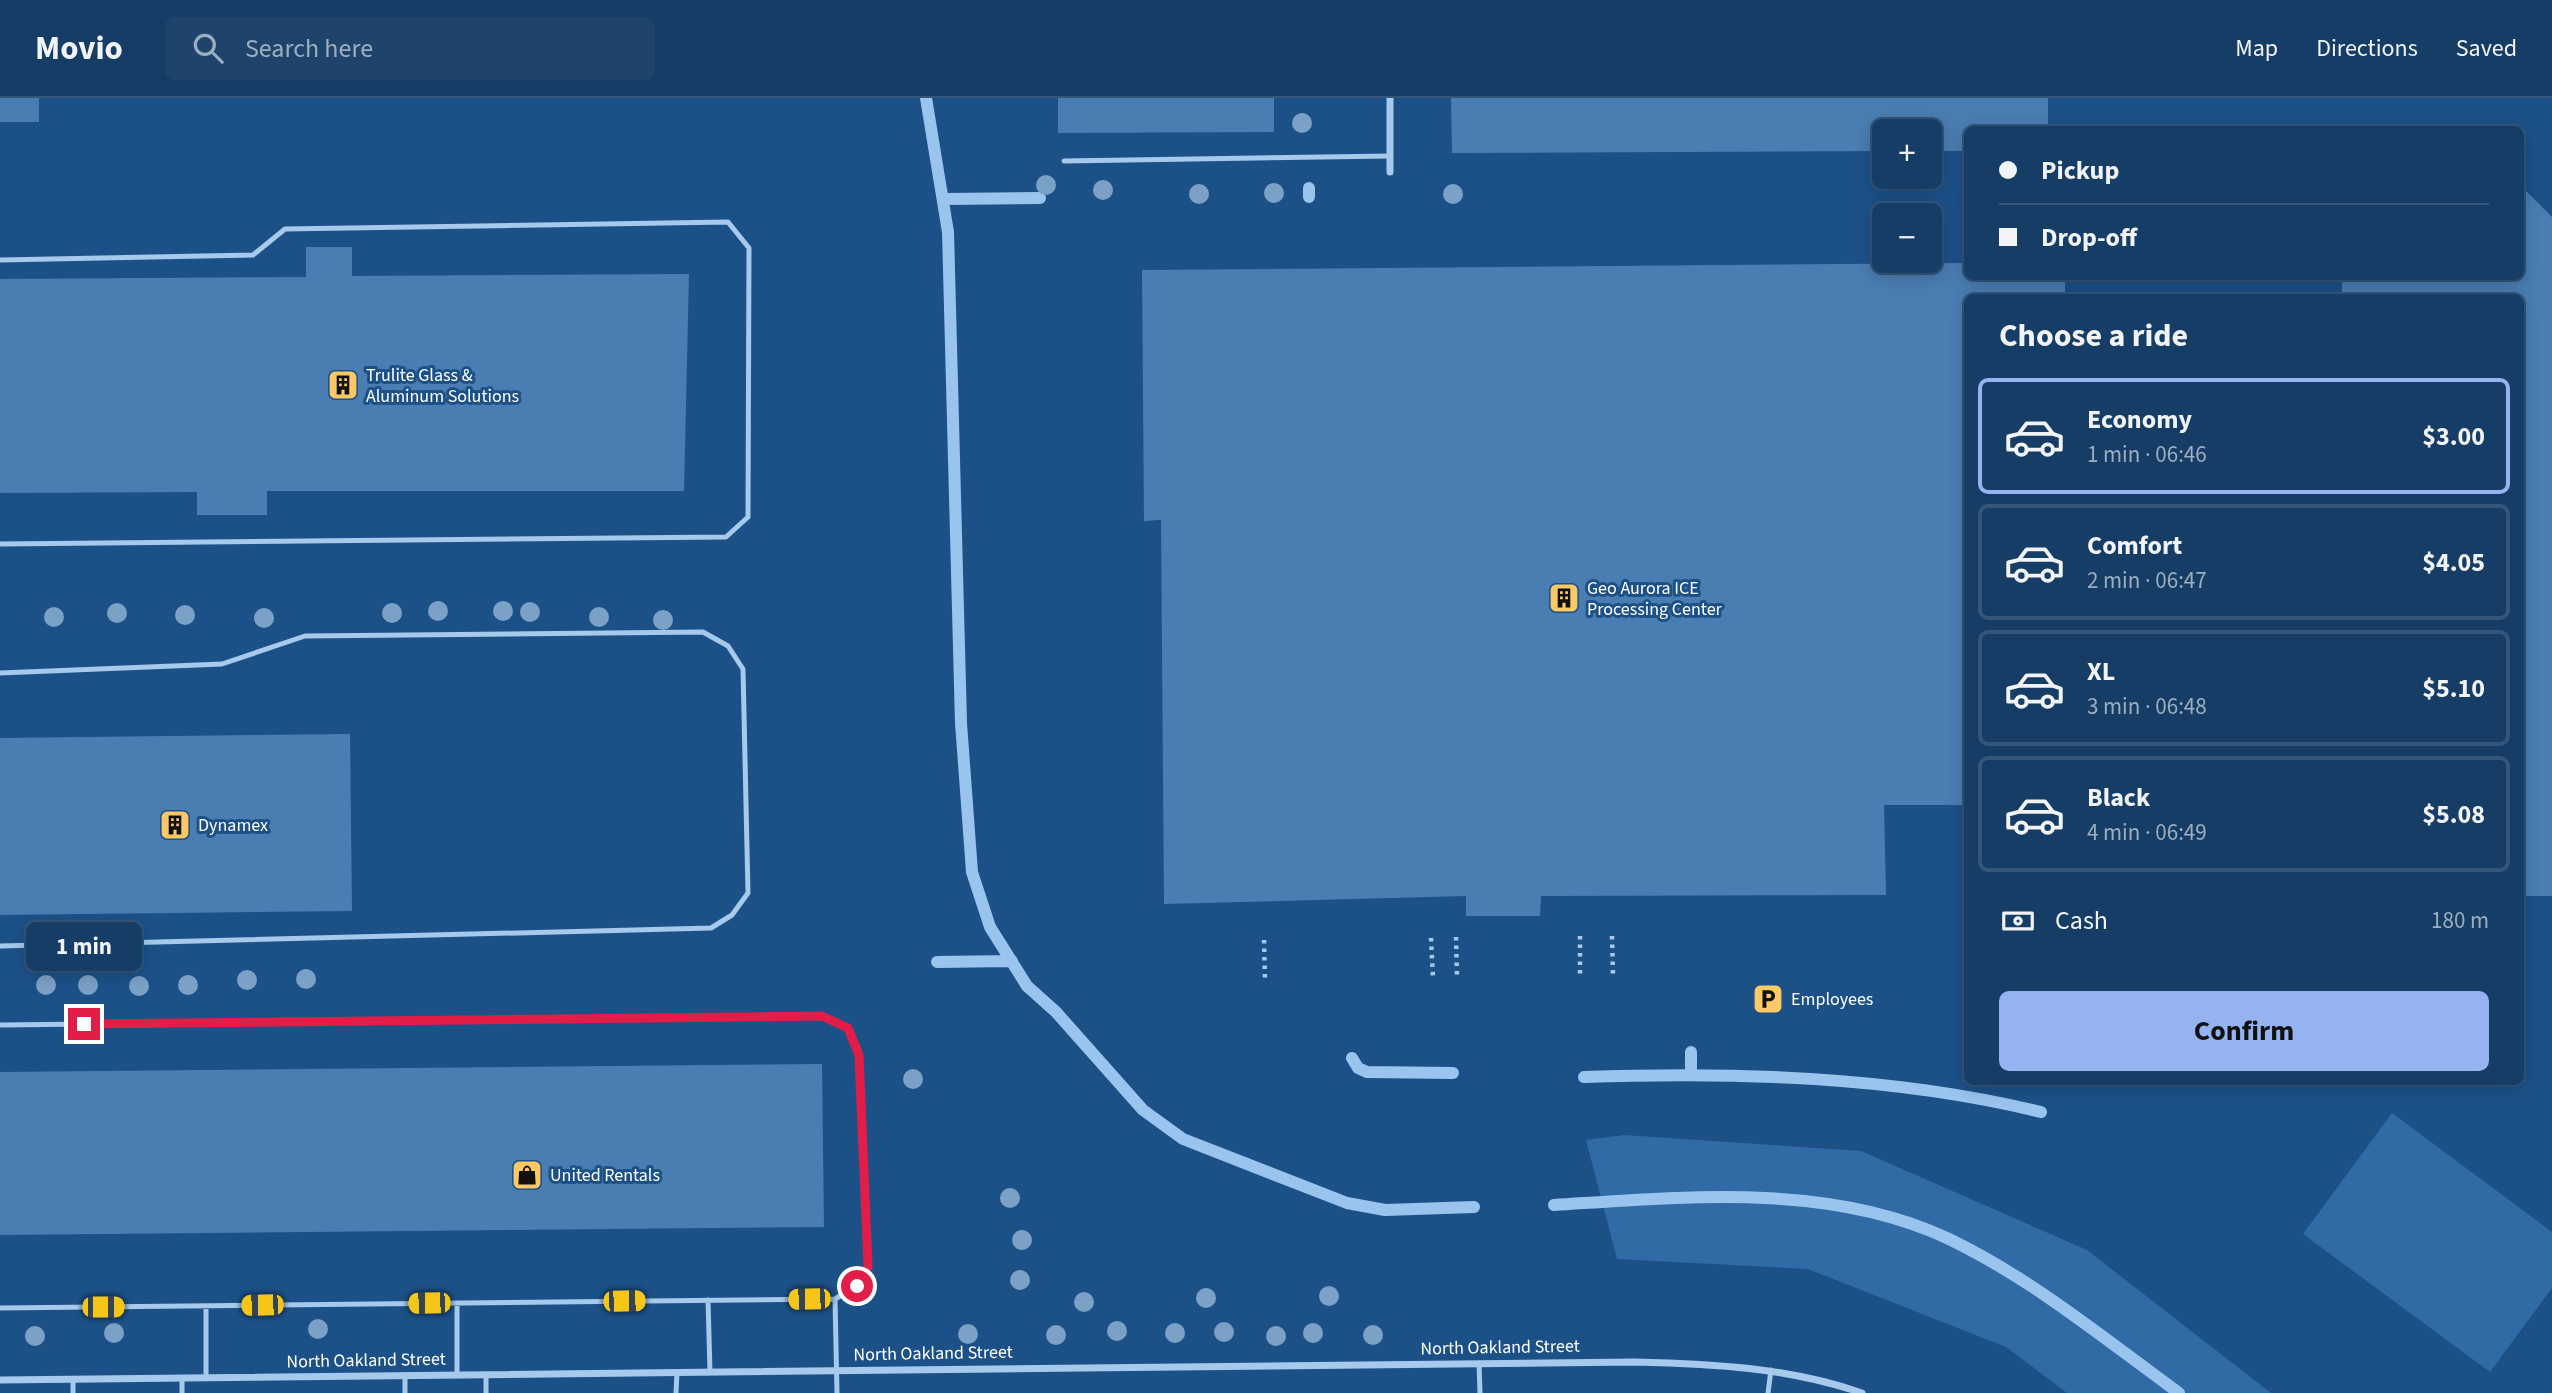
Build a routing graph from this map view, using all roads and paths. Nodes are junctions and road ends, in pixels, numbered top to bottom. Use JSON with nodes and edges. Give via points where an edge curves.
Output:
{"nodes":[{"id":1,"x":1390,"y":98,"type":"edge"},
{"id":2,"x":1390,"y":156,"type":"junction"},
{"id":3,"x":1064,"y":161,"type":"dead end"},
{"id":4,"x":1390,"y":172,"type":"dead end"},
{"id":5,"x":0,"y":260,"type":"edge"},
{"id":6,"x":0,"y":544,"type":"edge"},
{"id":7,"x":0,"y":673,"type":"edge"},
{"id":8,"x":1580,"y":936,"type":"dead end"},
{"id":9,"x":1612,"y":936,"type":"dead end"},
{"id":10,"x":1456,"y":937,"type":"dead end"},
{"id":11,"x":1431,"y":938,"type":"dead end"},
{"id":12,"x":1264,"y":940,"type":"dead end"},
{"id":13,"x":0,"y":946,"type":"edge"},
{"id":14,"x":1580,"y":976,"type":"dead end"},
{"id":15,"x":1613,"y":976,"type":"dead end"},
{"id":16,"x":1433,"y":978,"type":"dead end"},
{"id":17,"x":1457,"y":978,"type":"dead end"},
{"id":18,"x":1265,"y":980,"type":"dead end"},
{"id":19,"x":0,"y":1025,"type":"edge"},
{"id":20,"x":835,"y":1299,"type":"junction"},
{"id":21,"x":708,"y":1300,"type":"junction"},
{"id":22,"x":457,"y":1303,"type":"junction"},
{"id":23,"x":206,"y":1306,"type":"junction"},
{"id":24,"x":0,"y":1308,"type":"edge"},
{"id":25,"x":1479,"y":1363,"type":"junction"},
{"id":26,"x":836,"y":1370,"type":"junction"},
{"id":27,"x":1771,"y":1370,"type":"junction"},
{"id":28,"x":677,"y":1372,"type":"junction"},
{"id":29,"x":710,"y":1372,"type":"junction"},
{"id":30,"x":405,"y":1375,"type":"junction"},
{"id":31,"x":457,"y":1375,"type":"junction"},
{"id":32,"x":486,"y":1375,"type":"junction"},
{"id":33,"x":182,"y":1378,"type":"junction"},
{"id":34,"x":206,"y":1378,"type":"junction"},
{"id":35,"x":73,"y":1379,"type":"junction"},
{"id":36,"x":0,"y":1380,"type":"edge"},
{"id":37,"x":73,"y":1393,"type":"edge"},
{"id":38,"x":182,"y":1393,"type":"edge"},
{"id":39,"x":405,"y":1393,"type":"edge"},
{"id":40,"x":486,"y":1393,"type":"edge"},
{"id":41,"x":676,"y":1393,"type":"edge"},
{"id":42,"x":837,"y":1393,"type":"edge"},
{"id":43,"x":1480,"y":1393,"type":"edge"},
{"id":44,"x":1768,"y":1393,"type":"edge"},
{"id":45,"x":1862,"y":1393,"type":"edge"}],
"edges":[{"from":1,"to":2,"type":"street"},
{"from":2,"to":3,"type":"lane"},
{"from":2,"to":4,"type":"street"},
{"from":5,"to":6,"type":"lane","via":[[253,255],[285,229],[728,222],[749,248],[748,517],[726,537]]},
{"from":7,"to":13,"type":"lane","via":[[222,664],[305,636],[703,632],[728,646],[743,669],[748,893],[732,915],[711,928]]},
{"from":8,"to":14,"type":"path"},
{"from":9,"to":15,"type":"path"},
{"from":10,"to":17,"type":"path"},
{"from":11,"to":16,"type":"path"},
{"from":12,"to":18,"type":"path"},
{"from":19,"to":20,"type":"lane","via":[[822,1016],[848,1028],[859,1055],[868,1267],[857,1286]]},
{"from":20,"to":21,"type":"lane"},
{"from":20,"to":26,"type":"lane"},
{"from":21,"to":22,"type":"lane"},
{"from":21,"to":29,"type":"lane"},
{"from":22,"to":23,"type":"lane"},
{"from":22,"to":31,"type":"lane"},
{"from":23,"to":24,"type":"lane"},
{"from":23,"to":34,"type":"lane"},
{"from":25,"to":26,"type":"street","name":"North Oakland Street"},
{"from":25,"to":27,"type":"street","name":"North Oakland Street","via":[[1701,1363]]},
{"from":25,"to":43,"type":"lane"},
{"from":26,"to":29,"type":"street","name":"North Oakland Street"},
{"from":26,"to":42,"type":"lane"},
{"from":27,"to":44,"type":"lane"},
{"from":27,"to":45,"type":"street","name":"North Oakland Street"},
{"from":28,"to":29,"type":"street","name":"North Oakland Street"},
{"from":28,"to":32,"type":"street","name":"North Oakland Street"},
{"from":28,"to":41,"type":"lane"},
{"from":30,"to":31,"type":"street","name":"North Oakland Street"},
{"from":30,"to":34,"type":"street","name":"North Oakland Street"},
{"from":30,"to":39,"type":"lane"},
{"from":31,"to":32,"type":"street","name":"North Oakland Street"},
{"from":32,"to":40,"type":"lane"},
{"from":33,"to":34,"type":"street","name":"North Oakland Street"},
{"from":33,"to":35,"type":"street","name":"North Oakland Street"},
{"from":33,"to":38,"type":"lane"},
{"from":35,"to":36,"type":"street","name":"North Oakland Street"},
{"from":35,"to":37,"type":"lane"}]}
